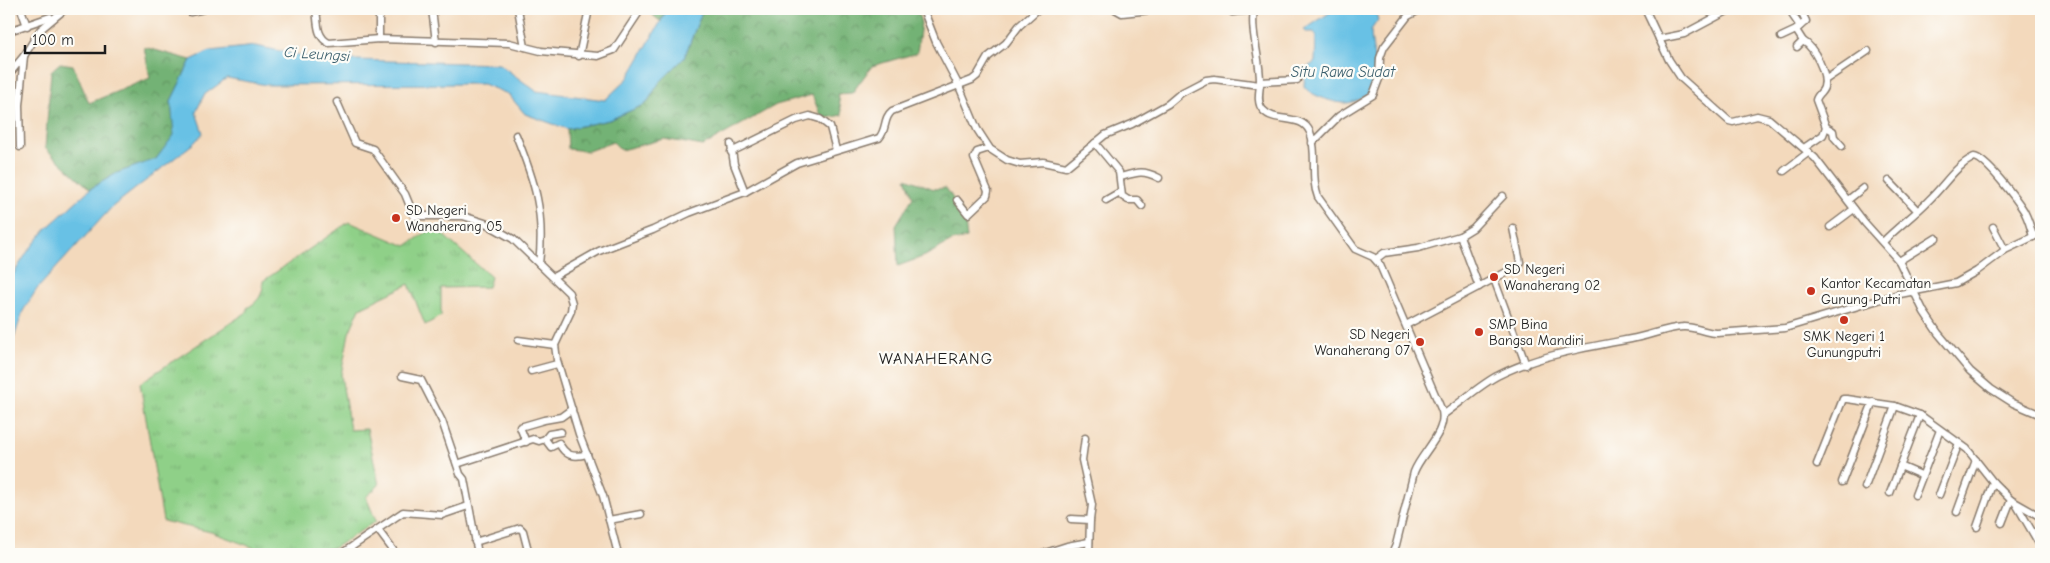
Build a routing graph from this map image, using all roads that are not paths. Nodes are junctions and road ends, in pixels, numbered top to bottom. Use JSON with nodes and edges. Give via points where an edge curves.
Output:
{"nodes":[{"id":1,"x":21,"y":9,"type":"edge"},
{"id":2,"x":48,"y":9,"type":"edge"},
{"id":3,"x":65,"y":9,"type":"edge"},
{"id":4,"x":204,"y":9,"type":"edge"},
{"id":5,"x":316,"y":9,"type":"edge"},
{"id":6,"x":432,"y":9,"type":"edge"},
{"id":7,"x":518,"y":9,"type":"edge"},
{"id":8,"x":589,"y":9,"type":"edge"},
{"id":9,"x":641,"y":9,"type":"edge"},
{"id":10,"x":924,"y":9,"type":"edge"},
{"id":11,"x":1038,"y":9,"type":"edge"},
{"id":12,"x":1115,"y":9,"type":"edge"},
{"id":13,"x":1160,"y":9,"type":"edge"},
{"id":14,"x":1230,"y":9,"type":"edge"},
{"id":15,"x":1421,"y":9,"type":"edge"},
{"id":16,"x":1645,"y":9,"type":"edge"},
{"id":17,"x":1731,"y":9,"type":"edge"},
{"id":18,"x":1800,"y":9,"type":"edge"},
{"id":19,"x":1253,"y":10,"type":"edge"},
{"id":20,"x":190,"y":12,"type":"dead end"},
{"id":21,"x":379,"y":13,"type":"dead end"},
{"id":22,"x":1793,"y":16,"type":"dead end"},
{"id":23,"x":202,"y":17,"type":"dead end"},
{"id":24,"x":52,"y":18,"type":"junction"},
{"id":25,"x":27,"y":26,"type":"junction"},
{"id":26,"x":1798,"y":28,"type":"junction"},
{"id":27,"x":9,"y":31,"type":"edge"},
{"id":28,"x":1781,"y":37,"type":"dead end"},
{"id":29,"x":379,"y":39,"type":"junction"},
{"id":30,"x":1659,"y":39,"type":"junction"},
{"id":31,"x":1803,"y":41,"type":"junction"},
{"id":32,"x":436,"y":42,"type":"junction"},
{"id":33,"x":525,"y":47,"type":"junction"},
{"id":34,"x":1797,"y":47,"type":"dead end"},
{"id":35,"x":1868,"y":50,"type":"dead end"},
{"id":36,"x":24,"y":56,"type":"junction"},
{"id":37,"x":579,"y":56,"type":"junction"},
{"id":38,"x":9,"y":74,"type":"edge"},
{"id":39,"x":1297,"y":80,"type":"dead end"},
{"id":40,"x":1825,"y":80,"type":"junction"},
{"id":41,"x":1260,"y":84,"type":"junction"},
{"id":42,"x":959,"y":86,"type":"junction"},
{"id":43,"x":337,"y":102,"type":"dead end"},
{"id":44,"x":1826,"y":127,"type":"junction"},
{"id":45,"x":516,"y":135,"type":"dead end"},
{"id":46,"x":1096,"y":143,"type":"junction"},
{"id":47,"x":1312,"y":143,"type":"junction"},
{"id":48,"x":731,"y":144,"type":"dead end"},
{"id":49,"x":1842,"y":146,"type":"dead end"},
{"id":50,"x":20,"y":147,"type":"dead end"},
{"id":51,"x":989,"y":148,"type":"junction"},
{"id":52,"x":836,"y":150,"type":"junction"},
{"id":53,"x":1806,"y":150,"type":"junction"},
{"id":54,"x":731,"y":152,"type":"junction"},
{"id":55,"x":1784,"y":171,"type":"dead end"},
{"id":56,"x":1121,"y":177,"type":"junction"},
{"id":57,"x":1159,"y":178,"type":"dead end"},
{"id":58,"x":1889,"y":182,"type":"dead end"},
{"id":59,"x":1863,"y":188,"type":"dead end"},
{"id":60,"x":745,"y":192,"type":"junction"},
{"id":61,"x":1120,"y":192,"type":"junction"},
{"id":62,"x":1503,"y":196,"type":"dead end"},
{"id":63,"x":957,"y":200,"type":"dead end"},
{"id":64,"x":1106,"y":200,"type":"dead end"},
{"id":65,"x":1848,"y":200,"type":"junction"},
{"id":66,"x":1142,"y":206,"type":"dead end"},
{"id":67,"x":1854,"y":208,"type":"junction"},
{"id":68,"x":1917,"y":210,"type":"junction"},
{"id":69,"x":1830,"y":227,"type":"dead end"},
{"id":70,"x":1993,"y":227,"type":"dead end"},
{"id":71,"x":1513,"y":228,"type":"dead end"},
{"id":72,"x":2041,"y":232,"type":"edge"},
{"id":73,"x":1460,"y":236,"type":"junction"},
{"id":74,"x":2033,"y":237,"type":"junction"},
{"id":75,"x":1936,"y":238,"type":"dead end"},
{"id":76,"x":1883,"y":242,"type":"junction"},
{"id":77,"x":2005,"y":250,"type":"junction"},
{"id":78,"x":1376,"y":259,"type":"junction"},
{"id":79,"x":1899,"y":261,"type":"junction"},
{"id":80,"x":539,"y":264,"type":"junction"},
{"id":81,"x":553,"y":277,"type":"junction"},
{"id":82,"x":1494,"y":279,"type":"junction"},
{"id":83,"x":1479,"y":287,"type":"junction"},
{"id":84,"x":1913,"y":292,"type":"junction"},
{"id":85,"x":1406,"y":325,"type":"junction"},
{"id":86,"x":518,"y":340,"type":"dead end"},
{"id":87,"x":555,"y":345,"type":"junction"},
{"id":88,"x":557,"y":364,"type":"junction"},
{"id":89,"x":1526,"y":365,"type":"junction"},
{"id":90,"x":531,"y":371,"type":"dead end"},
{"id":91,"x":402,"y":376,"type":"dead end"},
{"id":92,"x":1873,"y":402,"type":"junction"},
{"id":93,"x":1895,"y":406,"type":"junction"},
{"id":94,"x":572,"y":409,"type":"junction"},
{"id":95,"x":1443,"y":415,"type":"junction"},
{"id":96,"x":1920,"y":415,"type":"junction"},
{"id":97,"x":2041,"y":415,"type":"edge"},
{"id":98,"x":1940,"y":430,"type":"junction"},
{"id":99,"x":561,"y":432,"type":"dead end"},
{"id":100,"x":1085,"y":438,"type":"dead end"},
{"id":101,"x":545,"y":439,"type":"junction"},
{"id":102,"x":526,"y":442,"type":"junction"},
{"id":103,"x":1959,"y":443,"type":"junction"},
{"id":104,"x":587,"y":454,"type":"junction"},
{"id":105,"x":1976,"y":460,"type":"junction"},
{"id":106,"x":456,"y":464,"type":"junction"},
{"id":107,"x":1816,"y":464,"type":"dead end"},
{"id":108,"x":1900,"y":466,"type":"junction"},
{"id":109,"x":1921,"y":475,"type":"junction"},
{"id":110,"x":1842,"y":482,"type":"dead end"},
{"id":111,"x":1993,"y":482,"type":"junction"},
{"id":112,"x":1865,"y":487,"type":"dead end"},
{"id":113,"x":1890,"y":493,"type":"dead end"},
{"id":114,"x":1915,"y":495,"type":"dead end"},
{"id":115,"x":1939,"y":495,"type":"dead end"},
{"id":116,"x":2014,"y":502,"type":"junction"},
{"id":117,"x":468,"y":506,"type":"junction"},
{"id":118,"x":1957,"y":512,"type":"dead end"},
{"id":119,"x":641,"y":514,"type":"dead end"},
{"id":120,"x":2041,"y":517,"type":"edge"},
{"id":121,"x":1071,"y":519,"type":"dead end"},
{"id":122,"x":609,"y":520,"type":"junction"},
{"id":123,"x":1090,"y":520,"type":"junction"},
{"id":124,"x":2002,"y":523,"type":"dead end"},
{"id":125,"x":1977,"y":527,"type":"dead end"},
{"id":126,"x":378,"y":530,"type":"junction"},
{"id":127,"x":475,"y":542,"type":"junction"},
{"id":128,"x":1088,"y":542,"type":"junction"},
{"id":129,"x":2041,"y":547,"type":"edge"},
{"id":130,"x":341,"y":554,"type":"edge"},
{"id":131,"x":396,"y":554,"type":"edge"},
{"id":132,"x":478,"y":554,"type":"edge"},
{"id":133,"x":530,"y":554,"type":"edge"},
{"id":134,"x":618,"y":554,"type":"edge"},
{"id":135,"x":1042,"y":554,"type":"edge"},
{"id":136,"x":1089,"y":554,"type":"edge"},
{"id":137,"x":1392,"y":554,"type":"edge"}],
"edges":[{"from":1,"to":25,"type":"street"},
{"from":2,"to":24,"type":"street"},
{"from":3,"to":24,"type":"street"},
{"from":4,"to":20,"type":"street"},
{"from":4,"to":23,"type":"street"},
{"from":5,"to":29,"type":"street","via":[[319,34],[324,41]]},
{"from":6,"to":32,"type":"street"},
{"from":7,"to":33,"type":"street"},
{"from":8,"to":37,"type":"street"},
{"from":9,"to":37,"type":"street","via":[[614,50],[598,56]]},
{"from":10,"to":42,"type":"street","via":[[936,42]]},
{"from":11,"to":42,"type":"street","via":[[986,60],[975,78]]},
{"from":12,"to":13,"type":"street","via":[[1122,13]]},
{"from":14,"to":19,"type":"street","via":[[1232,12]]},
{"from":15,"to":47,"type":"street","via":[[1408,16],[1384,47],[1373,95],[1339,116]]},
{"from":16,"to":30,"type":"street"},
{"from":17,"to":30,"type":"street","via":[[1684,34]]},
{"from":18,"to":26,"type":"street","via":[[1806,21]]},
{"from":19,"to":41,"type":"street"},
{"from":21,"to":29,"type":"street"},
{"from":22,"to":26,"type":"street"},
{"from":24,"to":25,"type":"street"},
{"from":24,"to":36,"type":"street","via":[[37,33]]},
{"from":25,"to":27,"type":"street"},
{"from":26,"to":28,"type":"street"},
{"from":26,"to":31,"type":"street"},
{"from":29,"to":32,"type":"street"},
{"from":30,"to":53,"type":"street","via":[[1681,78],[1729,121],[1763,116],[1776,123]]},
{"from":31,"to":34,"type":"street"},
{"from":31,"to":40,"type":"street","via":[[1816,54]]},
{"from":32,"to":33,"type":"street"},
{"from":33,"to":37,"type":"street"},
{"from":35,"to":40,"type":"street"},
{"from":36,"to":38,"type":"street"},
{"from":36,"to":50,"type":"street","via":[[19,105]]},
{"from":39,"to":41,"type":"street"},
{"from":40,"to":44,"type":"street","via":[[1816,100]]},
{"from":41,"to":46,"type":"street","via":[[1209,78]]},
{"from":41,"to":47,"type":"street","via":[[1262,110],[1303,124]]},
{"from":42,"to":51,"type":"street","via":[[976,129]]},
{"from":42,"to":52,"type":"street","via":[[892,111],[879,138]]},
{"from":43,"to":80,"type":"street","via":[[355,143],[373,150],[404,192],[414,216],[464,216],[479,220],[507,235]]},
{"from":44,"to":49,"type":"street","via":[[1833,131]]},
{"from":44,"to":53,"type":"street"},
{"from":45,"to":80,"type":"street","via":[[538,199],[542,226]]},
{"from":46,"to":51,"type":"street","via":[[1064,167],[1044,162],[1020,164]]},
{"from":46,"to":56,"type":"street"},
{"from":47,"to":78,"type":"street","via":[[1318,197],[1355,249]]},
{"from":48,"to":54,"type":"street"},
{"from":51,"to":63,"type":"street","via":[[976,152],[974,158],[988,191],[987,196],[968,214]]},
{"from":52,"to":54,"type":"street","via":[[830,127],[810,116]]},
{"from":52,"to":60,"type":"street","via":[[796,163]]},
{"from":53,"to":55,"type":"street"},
{"from":53,"to":65,"type":"street","via":[[1822,165]]},
{"from":54,"to":60,"type":"street"},
{"from":56,"to":57,"type":"street","via":[[1146,172]]},
{"from":56,"to":61,"type":"street"},
{"from":58,"to":68,"type":"street"},
{"from":59,"to":65,"type":"street"},
{"from":60,"to":81,"type":"street","via":[[599,251]]},
{"from":61,"to":64,"type":"street"},
{"from":61,"to":66,"type":"street","via":[[1125,199],[1137,200]]},
{"from":62,"to":73,"type":"street","via":[[1473,228]]},
{"from":65,"to":67,"type":"street"},
{"from":67,"to":69,"type":"street"},
{"from":67,"to":76,"type":"street"},
{"from":68,"to":74,"type":"street","via":[[1956,169],[1971,159],[1979,158],[2023,210]]},
{"from":68,"to":76,"type":"street"},
{"from":70,"to":77,"type":"street"},
{"from":71,"to":82,"type":"street","via":[[1519,264]]},
{"from":72,"to":74,"type":"street"},
{"from":73,"to":78,"type":"street","via":[[1384,253]]},
{"from":73,"to":83,"type":"street"},
{"from":74,"to":77,"type":"street"},
{"from":75,"to":79,"type":"street"},
{"from":76,"to":79,"type":"street"},
{"from":77,"to":84,"type":"street","via":[[1962,280]]},
{"from":78,"to":85,"type":"street"},
{"from":79,"to":84,"type":"street"},
{"from":80,"to":81,"type":"street"},
{"from":81,"to":87,"type":"street","via":[[569,293],[572,307]]},
{"from":82,"to":83,"type":"street"},
{"from":82,"to":89,"type":"street"},
{"from":83,"to":85,"type":"street"},
{"from":84,"to":89,"type":"street","via":[[1785,328],[1717,333],[1688,327],[1672,328],[1586,347]]},
{"from":84,"to":97,"type":"street","via":[[1938,333],[1970,371],[2006,399]]},
{"from":85,"to":95,"type":"street"},
{"from":86,"to":87,"type":"street"},
{"from":87,"to":88,"type":"street"},
{"from":88,"to":90,"type":"street"},
{"from":88,"to":94,"type":"street"},
{"from":89,"to":95,"type":"street","via":[[1499,375]]},
{"from":91,"to":106,"type":"street","via":[[419,379],[424,384],[442,421]]},
{"from":92,"to":93,"type":"street"},
{"from":92,"to":107,"type":"street","via":[[1843,399]]},
{"from":92,"to":110,"type":"street"},
{"from":93,"to":96,"type":"street"},
{"from":93,"to":112,"type":"street"},
{"from":94,"to":102,"type":"street","via":[[561,417],[520,427]]},
{"from":94,"to":104,"type":"street"},
{"from":95,"to":137,"type":"street","via":[[1436,435],[1418,462]]},
{"from":96,"to":98,"type":"street"},
{"from":96,"to":108,"type":"street"},
{"from":98,"to":103,"type":"street"},
{"from":98,"to":109,"type":"street"},
{"from":99,"to":101,"type":"street","via":[[549,434]]},
{"from":100,"to":123,"type":"street","via":[[1082,460],[1092,496]]},
{"from":101,"to":102,"type":"street"},
{"from":101,"to":104,"type":"street","via":[[551,447],[559,443],[571,456]]},
{"from":102,"to":106,"type":"street"},
{"from":103,"to":105,"type":"street"},
{"from":103,"to":115,"type":"street"},
{"from":104,"to":122,"type":"street"},
{"from":105,"to":111,"type":"street"},
{"from":105,"to":118,"type":"street"},
{"from":106,"to":117,"type":"street","via":[[464,479]]},
{"from":108,"to":109,"type":"street"},
{"from":108,"to":113,"type":"street"},
{"from":109,"to":114,"type":"street"},
{"from":111,"to":116,"type":"street"},
{"from":111,"to":125,"type":"street"},
{"from":116,"to":120,"type":"street"},
{"from":116,"to":124,"type":"street"},
{"from":116,"to":129,"type":"street"},
{"from":117,"to":126,"type":"street","via":[[442,515],[403,512]]},
{"from":117,"to":127,"type":"street"},
{"from":119,"to":122,"type":"street"},
{"from":121,"to":123,"type":"street"},
{"from":122,"to":134,"type":"street"},
{"from":123,"to":128,"type":"street"},
{"from":126,"to":130,"type":"street"},
{"from":126,"to":131,"type":"street"},
{"from":127,"to":132,"type":"street"},
{"from":127,"to":133,"type":"street","via":[[520,528]]},
{"from":128,"to":135,"type":"street"},
{"from":128,"to":136,"type":"street"}]}
